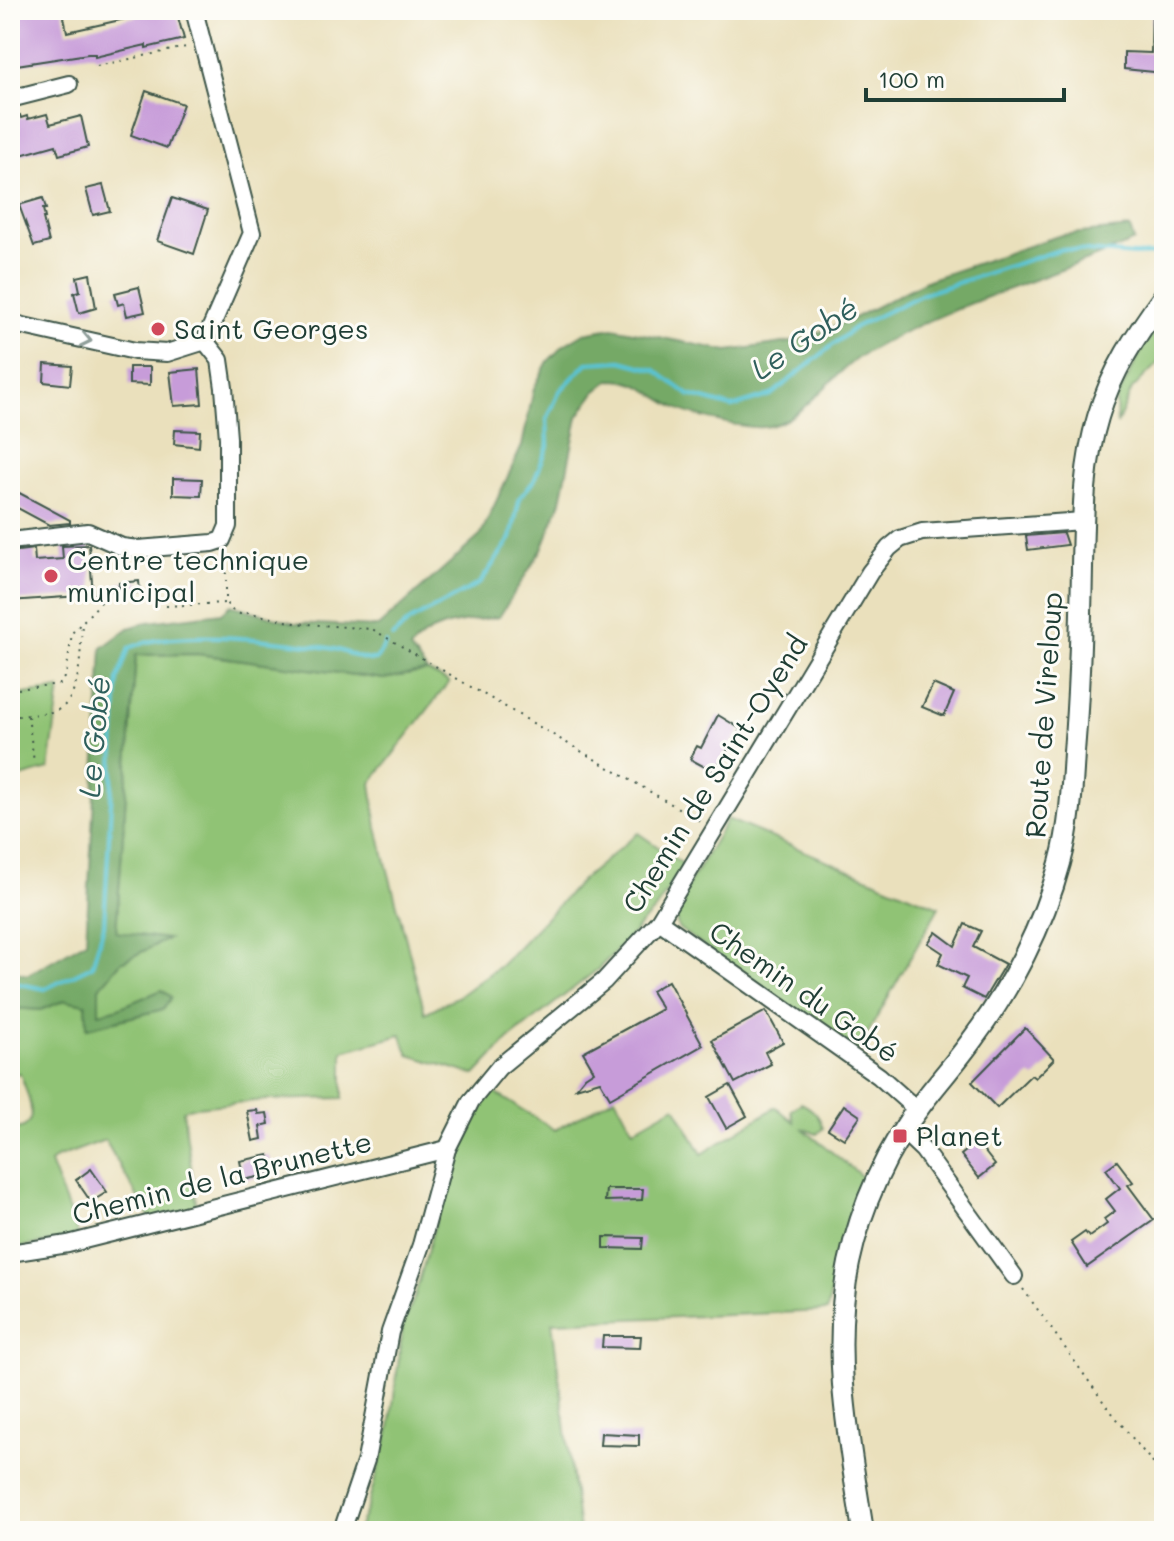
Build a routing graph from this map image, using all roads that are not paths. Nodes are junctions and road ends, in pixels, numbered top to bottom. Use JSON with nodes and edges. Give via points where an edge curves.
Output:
{"nodes":[{"id":1,"x":194,"y":10,"type":"edge"},
{"id":2,"x":69,"y":84,"type":"dead end"},
{"id":3,"x":10,"y":99,"type":"edge"},
{"id":4,"x":1164,"y":296,"type":"edge"},
{"id":5,"x":10,"y":323,"type":"edge"},
{"id":6,"x":205,"y":341,"type":"junction"},
{"id":7,"x":1083,"y":521,"type":"junction"},
{"id":8,"x":10,"y":541,"type":"edge"},
{"id":9,"x":659,"y":921,"type":"junction"},
{"id":10,"x":917,"y":1110,"type":"junction"},
{"id":11,"x":903,"y":1131,"type":"junction"},
{"id":12,"x":447,"y":1149,"type":"junction"},
{"id":13,"x":10,"y":1253,"type":"edge"},
{"id":14,"x":1014,"y":1276,"type":"road end"},
{"id":15,"x":342,"y":1531,"type":"edge"},
{"id":16,"x":863,"y":1531,"type":"edge"}],
"edges":[{"from":1,"to":6,"type":"street","via":[[252,233]]},
{"from":2,"to":3,"type":"street"},
{"from":4,"to":7,"type":"main road","name":"Route de Vireloup","via":[[1118,368],[1099,414],[1089,453]]},
{"from":5,"to":6,"type":"street","one_way":true,"via":[[135,351],[167,353]]},
{"from":6,"to":8,"type":"street","via":[[220,360],[224,388],[228,526],[222,540],[138,549],[88,532]]},
{"from":7,"to":9,"type":"street","name":"Chemin de Saint-Oyend","via":[[922,532],[889,548],[709,826]]},
{"from":7,"to":10,"type":"main road","name":"Route de Vireloup","via":[[1074,752],[1060,863],[1010,979],[972,1040]]},
{"from":9,"to":10,"type":"street","name":"Chemin du Gobé","via":[[879,1076]]},
{"from":9,"to":12,"type":"street","name":"Chemin de Saint-Oyend","via":[[604,981],[499,1067],[471,1101]]},
{"from":10,"to":11,"type":"main road","name":"Route de Vireloup"},
{"from":11,"to":14,"type":"street","via":[[923,1150]]},
{"from":11,"to":16,"type":"main road","name":"Route de Vireloup","via":[[857,1231],[840,1314],[842,1388]]},
{"from":12,"to":13,"type":"street","name":"Chemin de la Brunette","via":[[68,1244]]},
{"from":12,"to":15,"type":"street","name":"Chemin de Saint-Oyend","via":[[390,1332],[366,1460]]}]}
